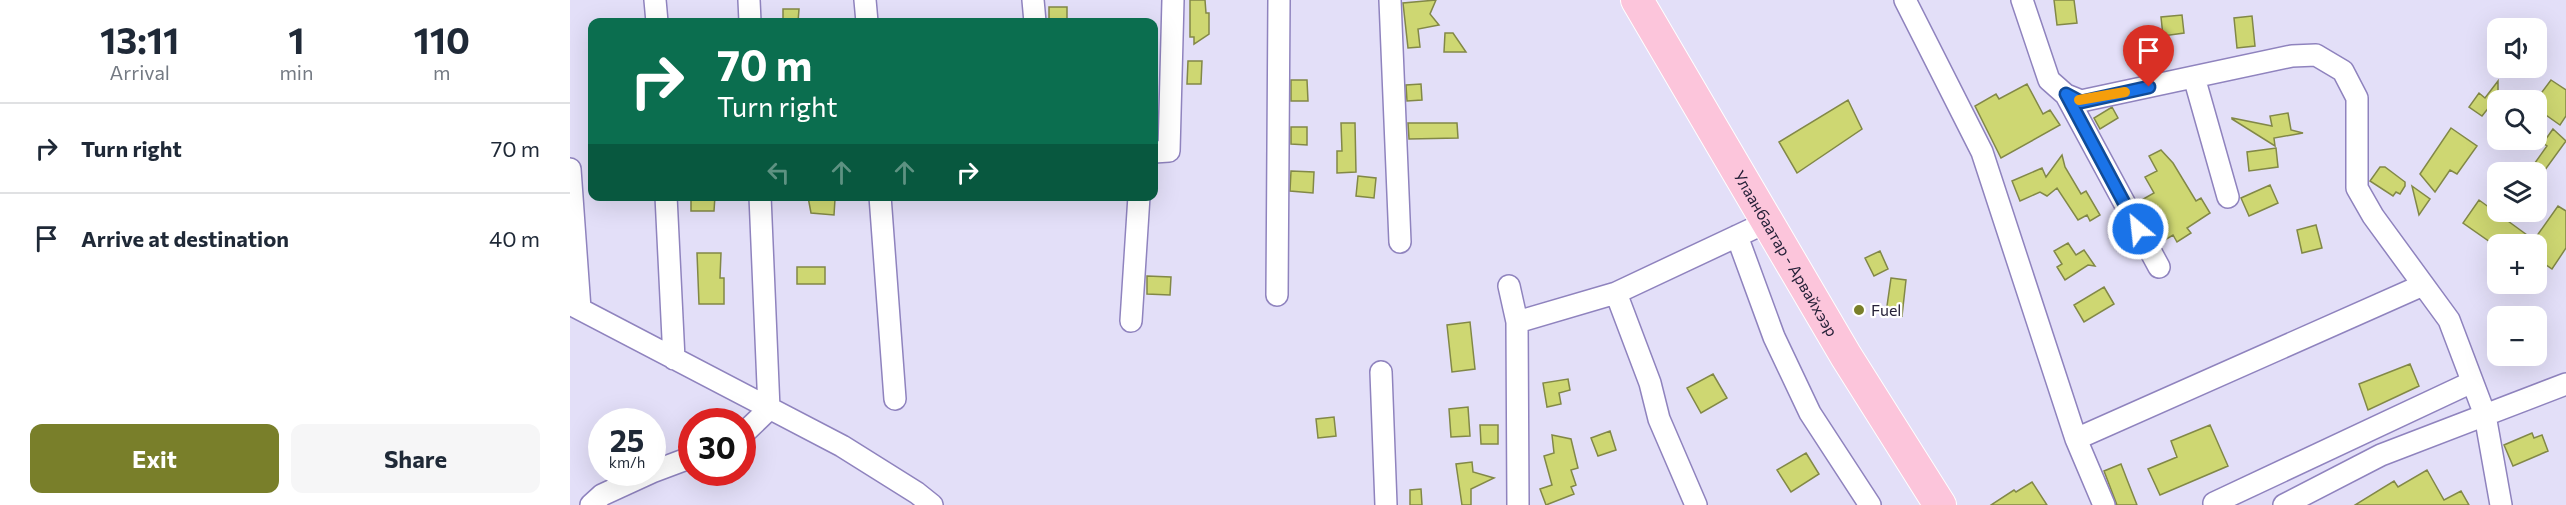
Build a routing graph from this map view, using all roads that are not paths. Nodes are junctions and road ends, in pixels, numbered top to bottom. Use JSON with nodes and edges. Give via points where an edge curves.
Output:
{"nodes":[{"id":1,"x":655,"y":0,"type":"edge"},
{"id":2,"x":748,"y":0,"type":"edge"},
{"id":3,"x":865,"y":0,"type":"edge"},
{"id":4,"x":1033,"y":0,"type":"edge"},
{"id":5,"x":1173,"y":0,"type":"edge"},
{"id":6,"x":1279,"y":0,"type":"edge"},
{"id":7,"x":1390,"y":0,"type":"edge"},
{"id":8,"x":1637,"y":0,"type":"edge"},
{"id":9,"x":1905,"y":0,"type":"edge"},
{"id":10,"x":2022,"y":0,"type":"edge"},
{"id":11,"x":657,"y":18,"type":"edge"},
{"id":12,"x":750,"y":18,"type":"edge"},
{"id":13,"x":867,"y":18,"type":"edge"},
{"id":14,"x":1035,"y":18,"type":"edge"},
{"id":15,"x":2194,"y":77,"type":"junction"},
{"id":16,"x":2066,"y":94,"type":"junction"},
{"id":17,"x":1158,"y":152,"type":"edge"},
{"id":18,"x":570,"y":169,"type":"edge"},
{"id":19,"x":2228,"y":197,"type":"dead end"},
{"id":20,"x":666,"y":201,"type":"edge"},
{"id":21,"x":760,"y":201,"type":"edge"},
{"id":22,"x":880,"y":201,"type":"edge"},
{"id":23,"x":1139,"y":201,"type":"edge"},
{"id":24,"x":1767,"y":222,"type":"junction"},
{"id":25,"x":1737,"y":236,"type":"junction"},
{"id":26,"x":1400,"y":242,"type":"dead end"},
{"id":27,"x":2159,"y":267,"type":"dead end"},
{"id":28,"x":2423,"y":285,"type":"junction"},
{"id":29,"x":1509,"y":286,"type":"dead end"},
{"id":30,"x":1616,"y":293,"type":"junction"},
{"id":31,"x":1277,"y":295,"type":"dead end"},
{"id":32,"x":575,"y":307,"type":"edge"},
{"id":33,"x":1131,"y":321,"type":"dead end"},
{"id":34,"x":1517,"y":322,"type":"junction"},
{"id":35,"x":674,"y":359,"type":"junction"},
{"id":36,"x":1382,"y":372,"type":"dead end"},
{"id":37,"x":2472,"y":382,"type":"junction"},
{"id":38,"x":2566,"y":384,"type":"edge"},
{"id":39,"x":895,"y":399,"type":"dead end"},
{"id":40,"x":770,"y":409,"type":"junction"},
{"id":41,"x":2484,"y":415,"type":"junction"},
{"id":42,"x":756,"y":422,"type":"edge"},
{"id":43,"x":2076,"y":439,"type":"junction"},
{"id":44,"x":622,"y":486,"type":"edge"},
{"id":45,"x":2213,"y":504,"type":"edge"},
{"id":46,"x":591,"y":505,"type":"edge"},
{"id":47,"x":932,"y":505,"type":"edge"},
{"id":48,"x":1386,"y":505,"type":"edge"},
{"id":49,"x":1518,"y":505,"type":"edge"},
{"id":50,"x":1696,"y":505,"type":"edge"},
{"id":51,"x":1870,"y":505,"type":"edge"},
{"id":52,"x":1940,"y":505,"type":"edge"},
{"id":53,"x":2104,"y":505,"type":"edge"},
{"id":54,"x":2284,"y":505,"type":"edge"},
{"id":55,"x":2501,"y":505,"type":"edge"}],
"edges":[{"from":1,"to":11,"type":"street"},
{"from":2,"to":12,"type":"street"},
{"from":3,"to":13,"type":"street"},
{"from":4,"to":14,"type":"street"},
{"from":5,"to":17,"type":"street","via":[[1169,151]]},
{"from":6,"to":31,"type":"street"},
{"from":7,"to":26,"type":"street"},
{"from":8,"to":24,"type":"highway","name":"Улаанбаатар - Арвайхээр"},
{"from":9,"to":43,"type":"street","via":[[1982,152]]},
{"from":10,"to":16,"type":"street","via":[[2049,80]]},
{"from":15,"to":16,"type":"street","via":[[2081,102]]},
{"from":15,"to":19,"type":"street"},
{"from":15,"to":28,"type":"street","via":[[2316,54],[2343,71],[2357,98],[2357,188]]},
{"from":16,"to":27,"type":"street"},
{"from":18,"to":32,"type":"street"},
{"from":20,"to":35,"type":"street"},
{"from":21,"to":40,"type":"street"},
{"from":22,"to":39,"type":"street"},
{"from":23,"to":33,"type":"street"},
{"from":24,"to":25,"type":"street"},
{"from":24,"to":52,"type":"highway","name":"Улаанбаатар - Арвайхээр"},
{"from":25,"to":30,"type":"street"},
{"from":25,"to":51,"type":"street","via":[[1774,337],[1810,413]]},
{"from":28,"to":37,"type":"street","via":[[2449,320]]},
{"from":28,"to":43,"type":"street"},
{"from":29,"to":34,"type":"street"},
{"from":30,"to":34,"type":"street"},
{"from":30,"to":50,"type":"street","via":[[1650,382],[1659,419]]},
{"from":32,"to":35,"type":"street"},
{"from":34,"to":49,"type":"street"},
{"from":35,"to":40,"type":"street"},
{"from":36,"to":48,"type":"street"},
{"from":37,"to":41,"type":"street"},
{"from":37,"to":45,"type":"street"},
{"from":38,"to":41,"type":"street"},
{"from":40,"to":42,"type":"street"},
{"from":40,"to":47,"type":"street","via":[[842,446]]},
{"from":41,"to":54,"type":"street","via":[[2381,455]]},
{"from":41,"to":55,"type":"street"},
{"from":43,"to":53,"type":"street"},
{"from":44,"to":46,"type":"street"}]}
